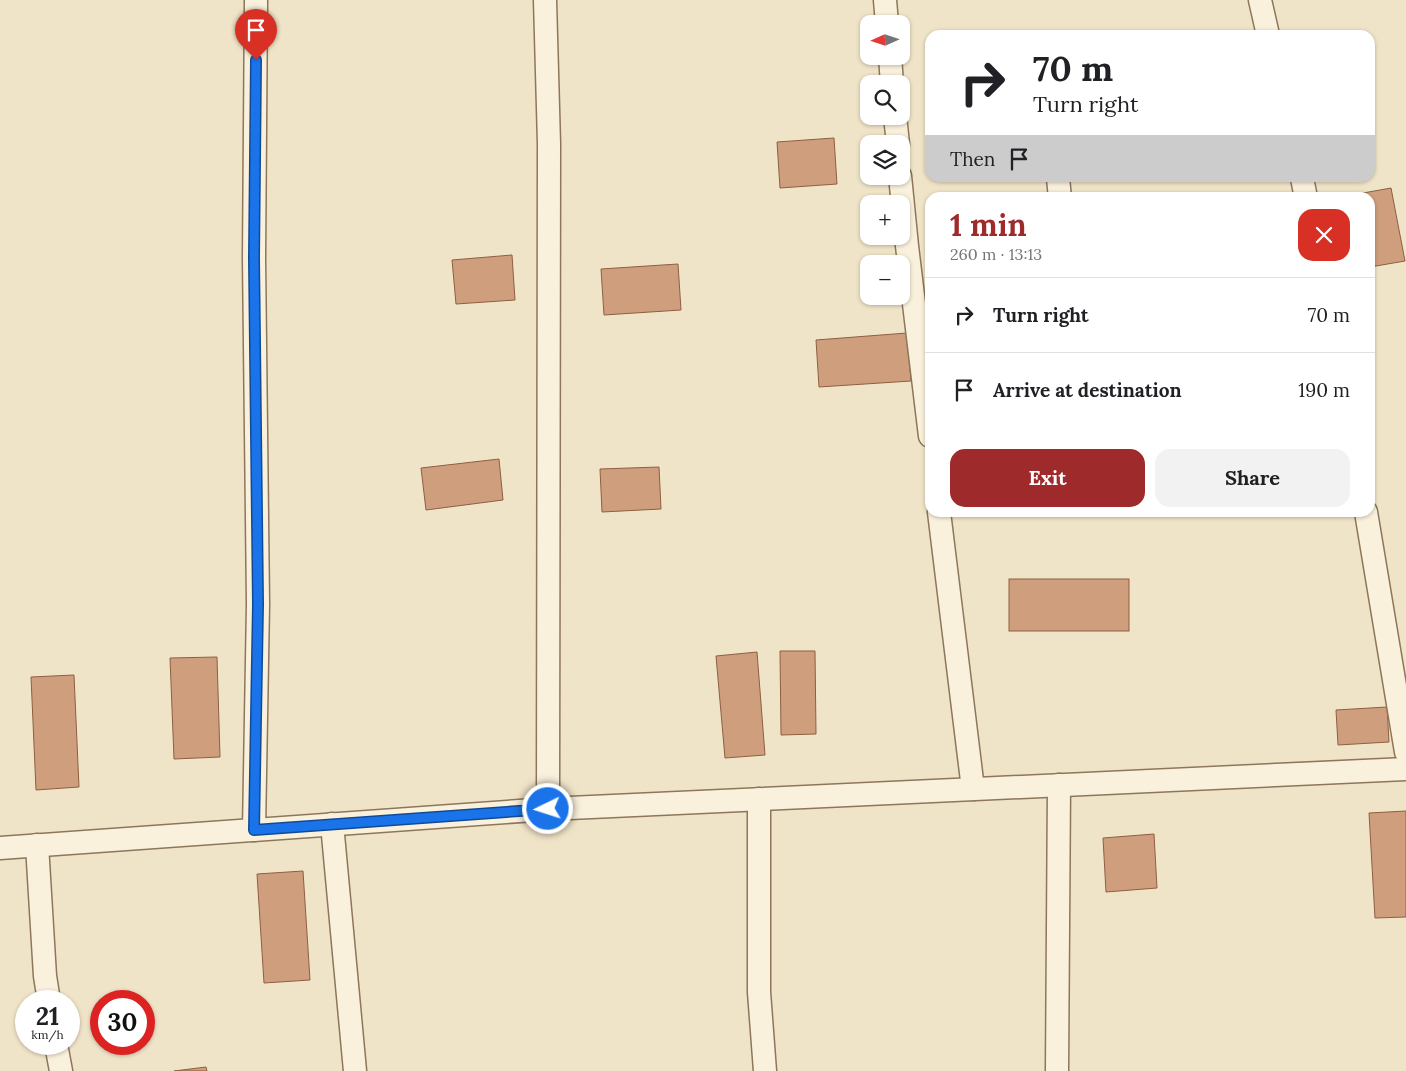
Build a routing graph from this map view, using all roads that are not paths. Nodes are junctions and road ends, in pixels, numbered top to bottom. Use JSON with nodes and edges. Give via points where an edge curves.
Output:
{"nodes":[{"id":1,"x":256,"y":0,"type":"edge"},
{"id":2,"x":545,"y":0,"type":"edge"},
{"id":3,"x":885,"y":0,"type":"edge"},
{"id":4,"x":1260,"y":0,"type":"edge"},
{"id":5,"x":886,"y":15,"type":"edge"},
{"id":6,"x":1267,"y":30,"type":"edge"},
{"id":7,"x":901,"y":185,"type":"edge"},
{"id":8,"x":925,"y":395,"type":"edge"},
{"id":9,"x":940,"y":517,"type":"edge"},
{"id":10,"x":1367,"y":517,"type":"edge"},
{"id":11,"x":1406,"y":752,"type":"edge"},
{"id":12,"x":1406,"y":769,"type":"edge"},
{"id":13,"x":1059,"y":785,"type":"junction"},
{"id":14,"x":973,"y":789,"type":"junction"},
{"id":15,"x":759,"y":799,"type":"junction"},
{"id":16,"x":548,"y":809,"type":"junction"},
{"id":17,"x":332,"y":824,"type":"junction"},
{"id":18,"x":254,"y":830,"type":"junction"},
{"id":19,"x":37,"y":845,"type":"junction"},
{"id":20,"x":0,"y":848,"type":"edge"},
{"id":21,"x":47,"y":990,"type":"edge"},
{"id":22,"x":58,"y":1055,"type":"edge"},
{"id":23,"x":60,"y":1071,"type":"edge"},
{"id":24,"x":355,"y":1071,"type":"edge"},
{"id":25,"x":765,"y":1071,"type":"edge"},
{"id":26,"x":1057,"y":1071,"type":"edge"}],
"edges":[{"from":1,"to":18,"type":"street","via":[[254,258],[258,604]]},
{"from":2,"to":16,"type":"street","via":[[549,144]]},
{"from":3,"to":5,"type":"street"},
{"from":4,"to":6,"type":"street"},
{"from":7,"to":8,"type":"street"},
{"from":9,"to":14,"type":"street"},
{"from":10,"to":11,"type":"street"},
{"from":12,"to":13,"type":"street"},
{"from":13,"to":14,"type":"street"},
{"from":13,"to":26,"type":"street"},
{"from":14,"to":15,"type":"street"},
{"from":15,"to":16,"type":"street"},
{"from":15,"to":25,"type":"street","via":[[760,992]]},
{"from":16,"to":17,"type":"street"},
{"from":17,"to":18,"type":"street"},
{"from":17,"to":24,"type":"street"},
{"from":18,"to":19,"type":"street"},
{"from":19,"to":20,"type":"street"},
{"from":19,"to":21,"type":"street"},
{"from":22,"to":23,"type":"street"}]}
